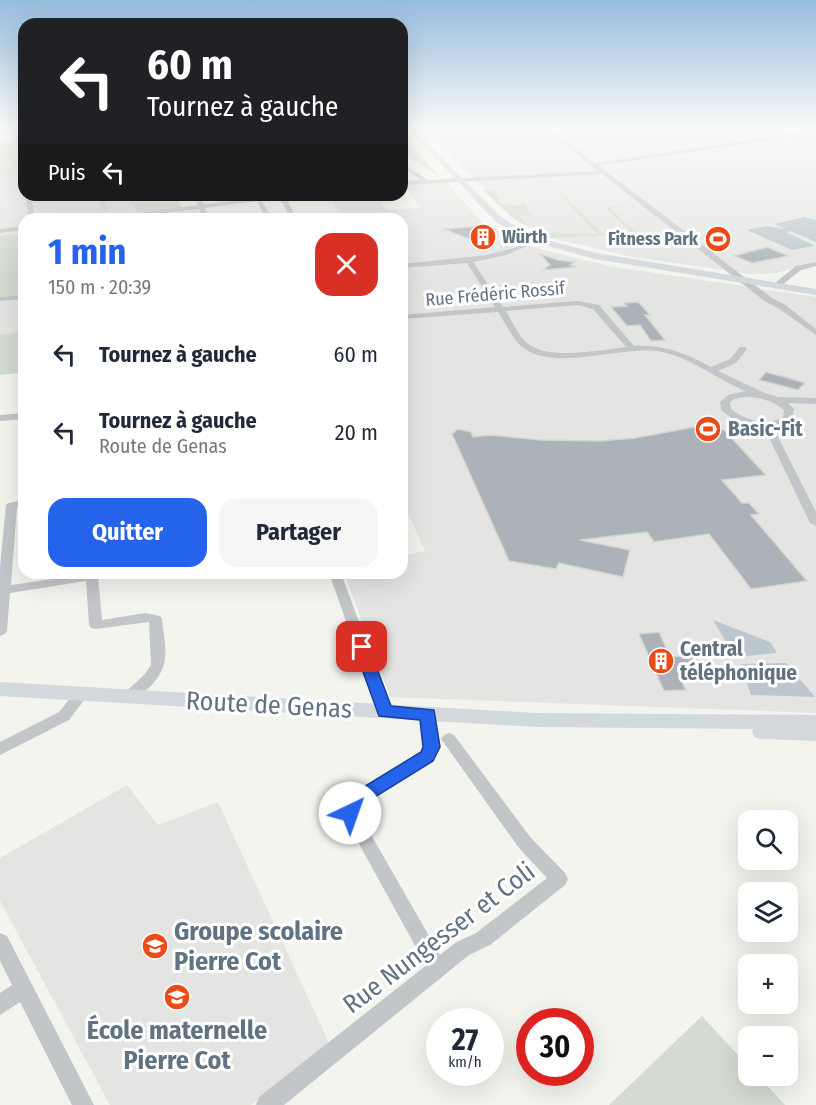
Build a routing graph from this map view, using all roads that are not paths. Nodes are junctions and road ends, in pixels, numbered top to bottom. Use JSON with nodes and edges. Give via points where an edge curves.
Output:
{"nodes":[{"id":1,"x":462,"y":178,"type":"edge"},
{"id":2,"x":422,"y":179,"type":"edge"},
{"id":3,"x":455,"y":179,"type":"edge"},
{"id":4,"x":612,"y":179,"type":"edge"},
{"id":5,"x":426,"y":181,"type":"junction"},
{"id":6,"x":408,"y":182,"type":"edge"},
{"id":7,"x":200,"y":201,"type":"edge"},
{"id":8,"x":238,"y":201,"type":"edge"},
{"id":9,"x":202,"y":207,"type":"junction"},
{"id":10,"x":150,"y":213,"type":"edge"},
{"id":11,"x":204,"y":213,"type":"edge"},
{"id":12,"x":18,"y":229,"type":"edge"},
{"id":13,"x":0,"y":231,"type":"edge"},
{"id":14,"x":538,"y":241,"type":"junction"},
{"id":15,"x":469,"y":261,"type":"junction"},
{"id":16,"x":816,"y":264,"type":"edge"},
{"id":17,"x":408,"y":266,"type":"edge"},
{"id":18,"x":741,"y":278,"type":"junction"},
{"id":19,"x":779,"y":283,"type":"junction"},
{"id":20,"x":816,"y":291,"type":"edge"},
{"id":21,"x":18,"y":298,"type":"edge"},
{"id":22,"x":0,"y":299,"type":"edge"},
{"id":23,"x":769,"y":300,"type":"junction"},
{"id":24,"x":500,"y":309,"type":"junction"},
{"id":25,"x":408,"y":316,"type":"edge"},
{"id":26,"x":816,"y":333,"type":"edge"},
{"id":27,"x":816,"y":338,"type":"edge"},
{"id":28,"x":631,"y":348,"type":"junction"},
{"id":29,"x":743,"y":349,"type":"dead end"},
{"id":30,"x":710,"y":371,"type":"junction"},
{"id":31,"x":734,"y":383,"type":"junction"},
{"id":32,"x":736,"y":395,"type":"junction"},
{"id":33,"x":761,"y":395,"type":"junction"},
{"id":34,"x":776,"y":400,"type":"junction"},
{"id":35,"x":816,"y":401,"type":"edge"},
{"id":36,"x":816,"y":407,"type":"edge"},
{"id":37,"x":789,"y":409,"type":"junction"},
{"id":38,"x":18,"y":416,"type":"edge"},
{"id":39,"x":0,"y":418,"type":"edge"},
{"id":40,"x":767,"y":424,"type":"junction"},
{"id":41,"x":18,"y":504,"type":"edge"},
{"id":42,"x":816,"y":523,"type":"edge"},
{"id":43,"x":73,"y":579,"type":"edge"},
{"id":44,"x":92,"y":579,"type":"edge"},
{"id":45,"x":337,"y":579,"type":"edge"},
{"id":46,"x":4,"y":590,"type":"junction"},
{"id":47,"x":0,"y":631,"type":"edge"},
{"id":48,"x":0,"y":689,"type":"edge"},
{"id":49,"x":81,"y":695,"type":"junction"},
{"id":50,"x":127,"y":698,"type":"junction"},
{"id":51,"x":385,"y":712,"type":"junction"},
{"id":52,"x":428,"y":715,"type":"junction"},
{"id":53,"x":554,"y":720,"type":"junction"},
{"id":54,"x":816,"y":722,"type":"edge"},
{"id":55,"x":647,"y":728,"type":"junction"},
{"id":56,"x":816,"y":728,"type":"edge"},
{"id":57,"x":816,"y":734,"type":"edge"},
{"id":58,"x":449,"y":739,"type":"dead end"},
{"id":59,"x":0,"y":749,"type":"edge"},
{"id":60,"x":0,"y":942,"type":"edge"},
{"id":61,"x":431,"y":956,"type":"dead end"},
{"id":62,"x":24,"y":988,"type":"junction"},
{"id":63,"x":0,"y":1005,"type":"edge"},
{"id":64,"x":83,"y":1105,"type":"edge"},
{"id":65,"x":267,"y":1105,"type":"edge"}],
"edges":[{"from":1,"to":14,"type":"main road","via":[[503,224]]},
{"from":2,"to":5,"type":"street"},
{"from":3,"to":5,"type":"street"},
{"from":4,"to":18,"type":"street"},
{"from":5,"to":6,"type":"street"},
{"from":7,"to":9,"type":"street"},
{"from":8,"to":9,"type":"street"},
{"from":9,"to":10,"type":"street"},
{"from":9,"to":11,"type":"street"},
{"from":12,"to":13,"type":"street"},
{"from":14,"to":15,"type":"street"},
{"from":14,"to":18,"type":"main road"},
{"from":15,"to":17,"type":"street"},
{"from":15,"to":24,"type":"street"},
{"from":16,"to":19,"type":"street","via":[[799,268]]},
{"from":18,"to":19,"type":"main road"},
{"from":18,"to":20,"type":"main road"},
{"from":18,"to":23,"type":"street"},
{"from":19,"to":20,"type":"main road"},
{"from":21,"to":22,"type":"street"},
{"from":23,"to":26,"type":"street"},
{"from":23,"to":27,"type":"street"},
{"from":24,"to":25,"type":"street","name":"Rue Frédéric Rossif"},
{"from":24,"to":28,"type":"street","name":"Rue Frédéric Rossif","via":[[591,305]]},
{"from":24,"to":28,"type":"street","via":[[530,350],[545,354]]},
{"from":28,"to":30,"type":"street","via":[[668,351]]},
{"from":29,"to":30,"type":"street","via":[[733,361]]},
{"from":30,"to":31,"type":"street"},
{"from":31,"to":32,"type":"street"},
{"from":31,"to":33,"type":"street"},
{"from":32,"to":33,"type":"street"},
{"from":32,"to":40,"type":"street","via":[[725,402],[726,410],[747,422]]},
{"from":33,"to":34,"type":"street"},
{"from":34,"to":35,"type":"street"},
{"from":34,"to":37,"type":"street"},
{"from":36,"to":37,"type":"street"},
{"from":37,"to":40,"type":"street","via":[[788,418]]},
{"from":38,"to":39,"type":"street"},
{"from":40,"to":42,"type":"street"},
{"from":41,"to":46,"type":"street"},
{"from":43,"to":46,"type":"street"},
{"from":44,"to":50,"type":"street","via":[[96,625],[145,617],[155,619],[160,666],[152,679]]},
{"from":45,"to":51,"type":"street"},
{"from":46,"to":47,"type":"street"},
{"from":48,"to":49,"type":"main road","name":"Route de Genas"},
{"from":49,"to":50,"type":"main road","name":"Route de Genas"},
{"from":49,"to":59,"type":"street","via":[[64,716]]},
{"from":50,"to":51,"type":"main road","name":"Route de Genas"},
{"from":51,"to":52,"type":"main road","name":"Route de Genas"},
{"from":52,"to":53,"type":"main road","name":"Route de Genas"},
{"from":52,"to":61,"type":"street","name":"Rue Nungesser et Coli","via":[[432,747],[427,756],[359,798],[351,805],[350,813]]},
{"from":53,"to":54,"type":"main road","name":"Route de Genas"},
{"from":53,"to":55,"type":"main road","name":"Route de Genas"},
{"from":55,"to":56,"type":"street"},
{"from":55,"to":57,"type":"main road","name":"Route de Genas"},
{"from":58,"to":65,"type":"street","name":"Rue Nungesser et Coli","via":[[525,843],[559,879],[483,939],[462,949]]},
{"from":60,"to":62,"type":"street"},
{"from":62,"to":63,"type":"street"},
{"from":62,"to":64,"type":"street"}]}
